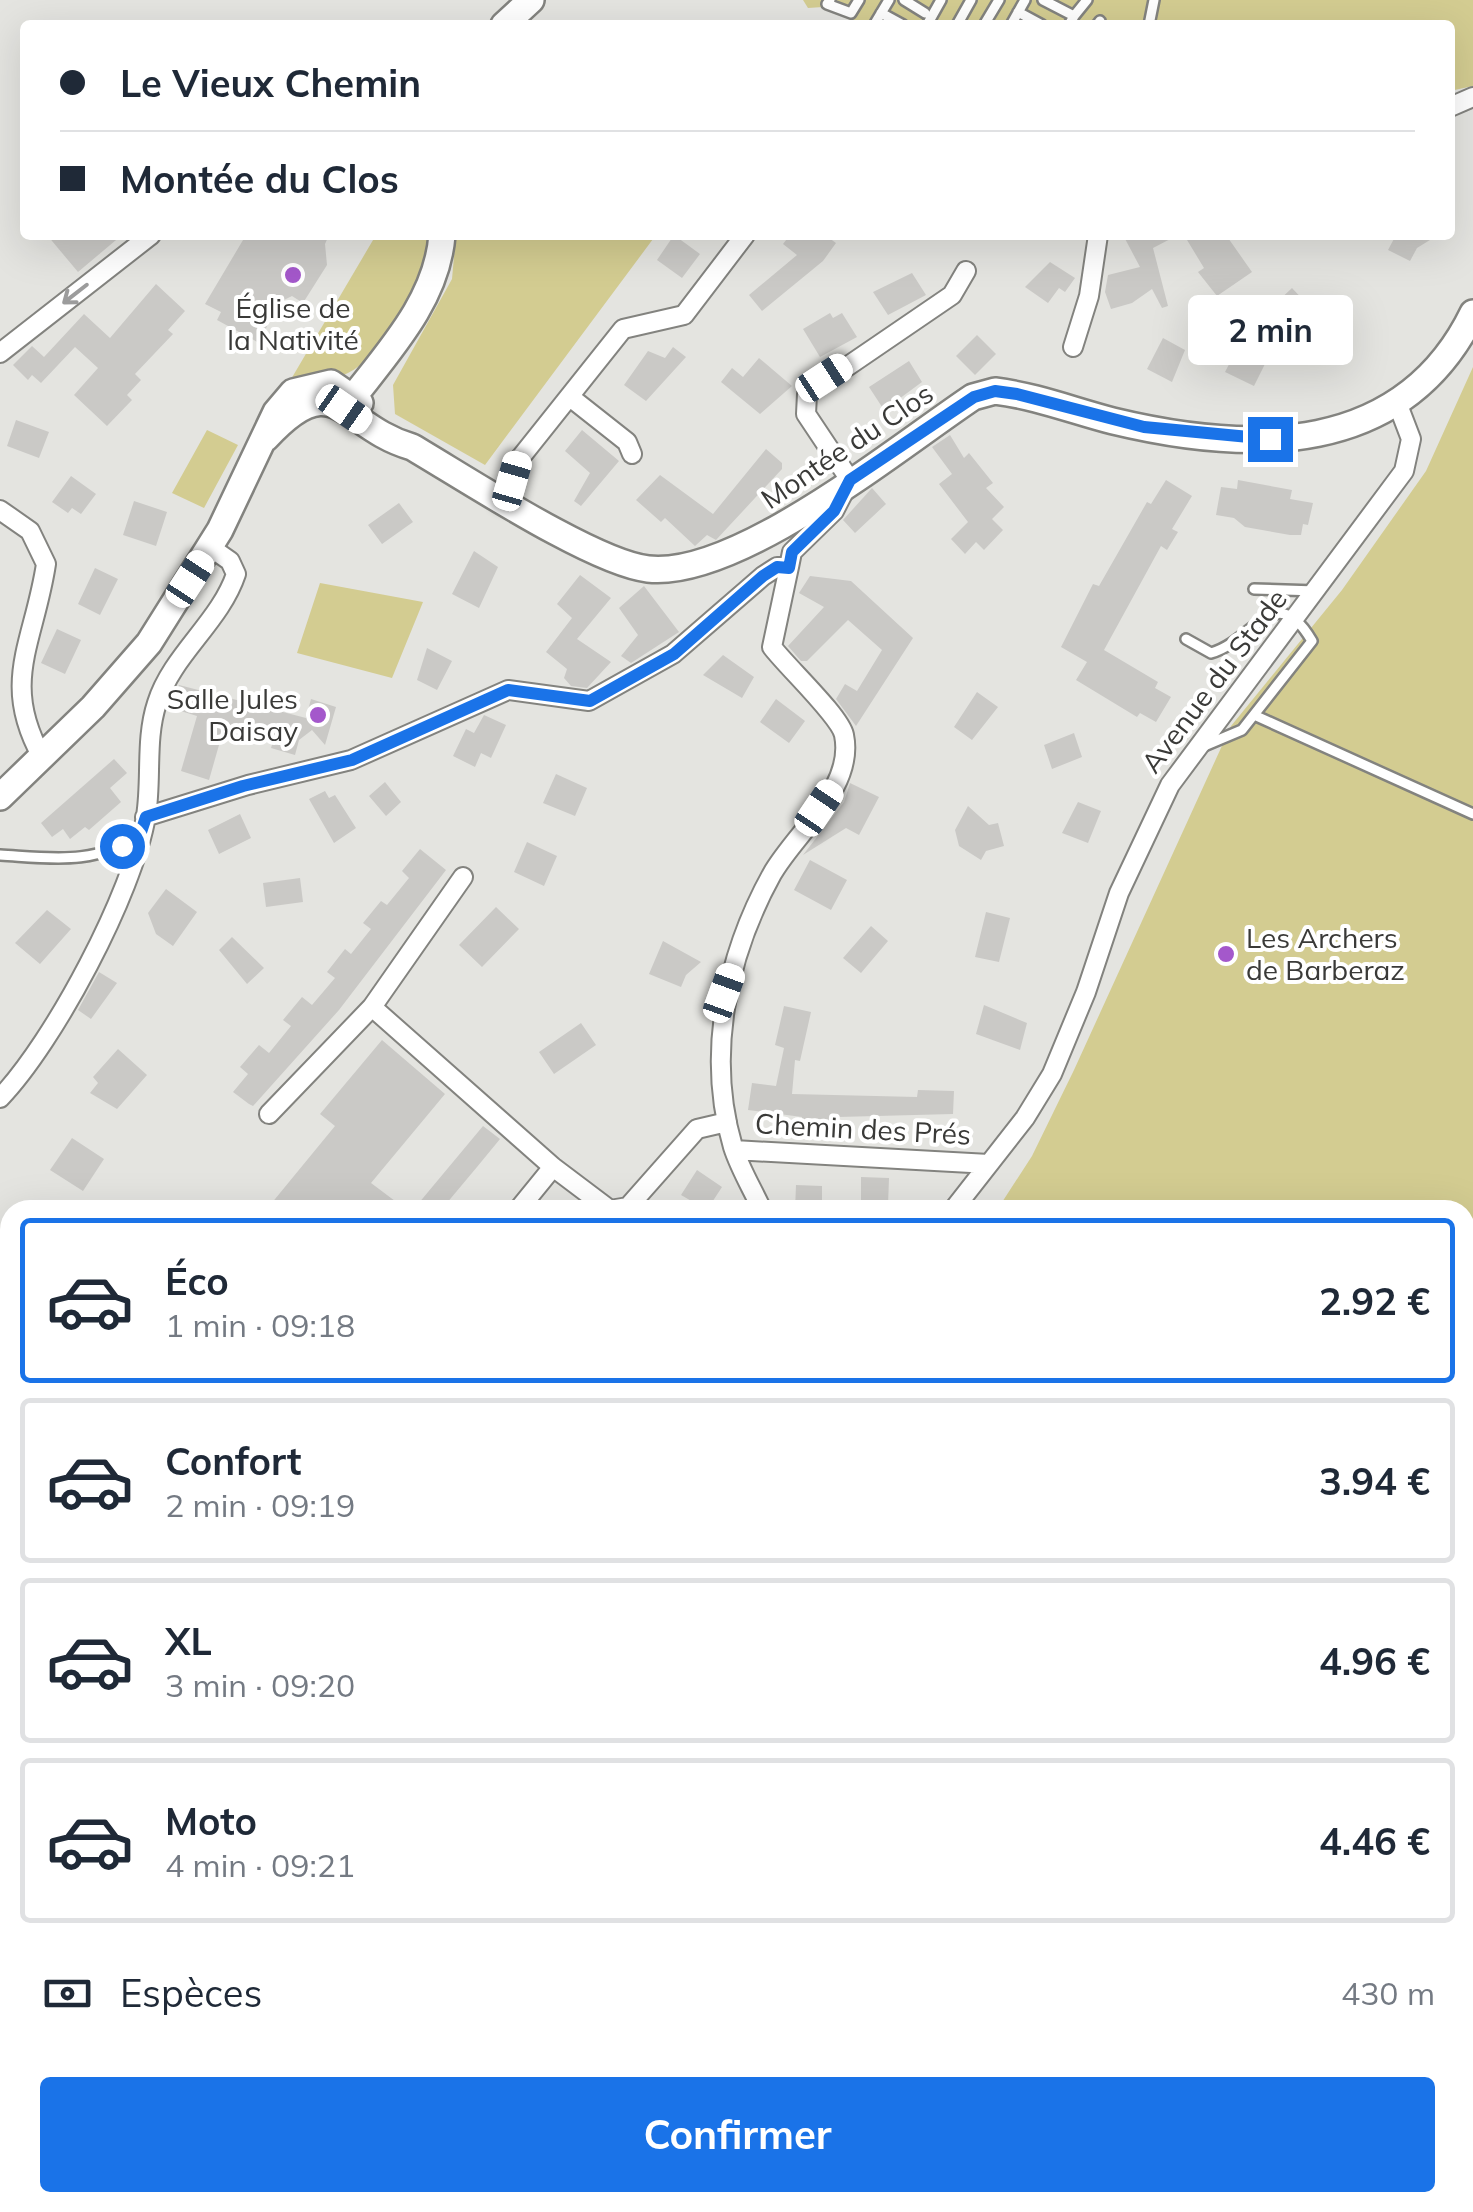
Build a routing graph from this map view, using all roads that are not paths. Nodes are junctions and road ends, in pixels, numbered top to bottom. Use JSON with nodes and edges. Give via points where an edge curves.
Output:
{"nodes":[{"id":1,"x":531,"y":0,"type":"edge"},
{"id":2,"x":830,"y":0,"type":"edge"},
{"id":3,"x":859,"y":0,"type":"edge"},
{"id":4,"x":888,"y":0,"type":"edge"},
{"id":5,"x":904,"y":0,"type":"edge"},
{"id":6,"x":999,"y":0,"type":"edge"},
{"id":7,"x":1025,"y":0,"type":"edge"},
{"id":8,"x":1044,"y":0,"type":"edge"},
{"id":9,"x":1087,"y":0,"type":"edge"},
{"id":10,"x":1018,"y":12,"type":"junction"},
{"id":11,"x":881,"y":13,"type":"junction"},
{"id":12,"x":925,"y":13,"type":"dead end"},
{"id":13,"x":509,"y":20,"type":"edge"},
{"id":14,"x":877,"y":20,"type":"edge"},
{"id":15,"x":894,"y":20,"type":"edge"},
{"id":16,"x":983,"y":20,"type":"edge"},
{"id":17,"x":1014,"y":20,"type":"edge"},
{"id":18,"x":1033,"y":20,"type":"edge"},
{"id":19,"x":1072,"y":20,"type":"edge"},
{"id":20,"x":145,"y":240,"type":"edge"},
{"id":21,"x":442,"y":240,"type":"edge"},
{"id":22,"x":741,"y":240,"type":"edge"},
{"id":23,"x":1097,"y":240,"type":"edge"},
{"id":24,"x":966,"y":271,"type":"dead end"},
{"id":25,"x":1473,"y":313,"type":"edge"},
{"id":26,"x":1073,"y":347,"type":"dead end"},
{"id":27,"x":0,"y":353,"type":"edge"},
{"id":28,"x":570,"y":397,"type":"junction"},
{"id":29,"x":348,"y":403,"type":"junction"},
{"id":30,"x":1398,"y":405,"type":"junction"},
{"id":31,"x":632,"y":454,"type":"dead end"},
{"id":32,"x":850,"y":480,"type":"junction"},
{"id":33,"x":507,"y":501,"type":"junction"},
{"id":34,"x":0,"y":510,"type":"edge"},
{"id":35,"x":210,"y":547,"type":"junction"},
{"id":36,"x":789,"y":568,"type":"junction"},
{"id":37,"x":1254,"y":589,"type":"dead end"},
{"id":38,"x":1318,"y":591,"type":"junction"},
{"id":39,"x":1298,"y":617,"type":"junction"},
{"id":40,"x":1186,"y":639,"type":"dead end"},
{"id":41,"x":1254,"y":715,"type":"junction"},
{"id":42,"x":1198,"y":748,"type":"junction"},
{"id":43,"x":42,"y":757,"type":"junction"},
{"id":44,"x":0,"y":797,"type":"edge"},
{"id":45,"x":1473,"y":814,"type":"edge"},
{"id":46,"x":143,"y":825,"type":"junction"},
{"id":47,"x":0,"y":855,"type":"edge"},
{"id":48,"x":463,"y":877,"type":"dead end"},
{"id":49,"x":372,"y":1007,"type":"junction"},
{"id":50,"x":0,"y":1098,"type":"edge"},
{"id":51,"x":269,"y":1114,"type":"dead end"},
{"id":52,"x":728,"y":1122,"type":"junction"},
{"id":53,"x":734,"y":1150,"type":"junction"},
{"id":54,"x":989,"y":1164,"type":"junction"},
{"id":55,"x":552,"y":1167,"type":"junction"},
{"id":56,"x":526,"y":1200,"type":"edge"},
{"id":57,"x":597,"y":1200,"type":"edge"},
{"id":58,"x":634,"y":1200,"type":"edge"},
{"id":59,"x":757,"y":1200,"type":"edge"},
{"id":60,"x":961,"y":1200,"type":"edge"}],
"edges":[{"from":1,"to":13,"type":"main road"},
{"from":2,"to":3,"type":"lane","via":[[851,13]]},
{"from":4,"to":11,"type":"lane"},
{"from":5,"to":12,"type":"lane"},
{"from":6,"to":16,"type":"lane"},
{"from":7,"to":10,"type":"lane"},
{"from":8,"to":19,"type":"lane"},
{"from":9,"to":19,"type":"lane"},
{"from":10,"to":17,"type":"lane"},
{"from":10,"to":18,"type":"lane"},
{"from":11,"to":14,"type":"lane"},
{"from":11,"to":15,"type":"lane"},
{"from":20,"to":27,"type":"street","one_way":true},
{"from":21,"to":29,"type":"main road","via":[[428,291]]},
{"from":22,"to":28,"type":"street","via":[[684,315],[624,329]]},
{"from":23,"to":26,"type":"street","via":[[1090,296]]},
{"from":24,"to":32,"type":"street","via":[[952,295],[808,394],[806,414]]},
{"from":25,"to":30,"type":"main road","via":[[1440,368]]},
{"from":28,"to":31,"type":"street","via":[[627,442]]},
{"from":28,"to":33,"type":"street","via":[[517,462]]},
{"from":29,"to":33,"type":"main road","name":"Montée du Clos"},
{"from":29,"to":35,"type":"main road","via":[[331,384],[292,392]]},
{"from":30,"to":32,"type":"main road","name":"Montée du Clos","via":[[1341,428],[1243,439],[1144,427],[995,391],[974,397]]},
{"from":30,"to":38,"type":"street","name":"Avenue du Stade","via":[[1411,439],[1404,471]]},
{"from":32,"to":33,"type":"main road","name":"Montée du Clos","via":[[734,552],[649,570],[604,556]]},
{"from":32,"to":36,"type":"street","via":[[834,511],[792,552]]},
{"from":34,"to":43,"type":"street","via":[[30,530],[46,564],[8,692],[19,730]]},
{"from":35,"to":43,"type":"main road","via":[[148,643]]},
{"from":35,"to":46,"type":"street","via":[[236,574],[157,703]]},
{"from":36,"to":46,"type":"street","via":[[763,576],[674,654],[590,701],[508,690],[352,760],[243,786]]},
{"from":36,"to":52,"type":"street","name":"Chemin des Prés","via":[[772,647],[843,729],[846,750],[836,784],[772,873],[724,993],[721,1064]]},
{"from":37,"to":38,"type":"lane"},
{"from":38,"to":39,"type":"street","name":"Avenue du Stade"},
{"from":39,"to":40,"type":"lane","via":[[1273,613],[1211,653]]},
{"from":39,"to":41,"type":"lane","via":[[1312,641]]},
{"from":39,"to":42,"type":"street","name":"Avenue du Stade"},
{"from":41,"to":42,"type":"lane","via":[[1242,730]]},
{"from":41,"to":45,"type":"lane"},
{"from":42,"to":54,"type":"street","name":"Avenue du Stade","via":[[1170,786],[1119,892],[1052,1074]]},
{"from":43,"to":44,"type":"main road"},
{"from":46,"to":47,"type":"lane","via":[[105,854],[72,860]]},
{"from":46,"to":50,"type":"street","via":[[135,860],[54,1022]]},
{"from":48,"to":49,"type":"street"},
{"from":49,"to":51,"type":"street"},
{"from":49,"to":55,"type":"street"},
{"from":52,"to":53,"type":"street","name":"Chemin des Prés"},
{"from":52,"to":58,"type":"street","via":[[697,1128]]},
{"from":53,"to":54,"type":"street","name":"Chemin des Prés"},
{"from":53,"to":59,"type":"street","name":"Chemin des Prés"},
{"from":54,"to":60,"type":"street","name":"Avenue du Stade"},
{"from":55,"to":56,"type":"street"},
{"from":55,"to":57,"type":"street"}]}
